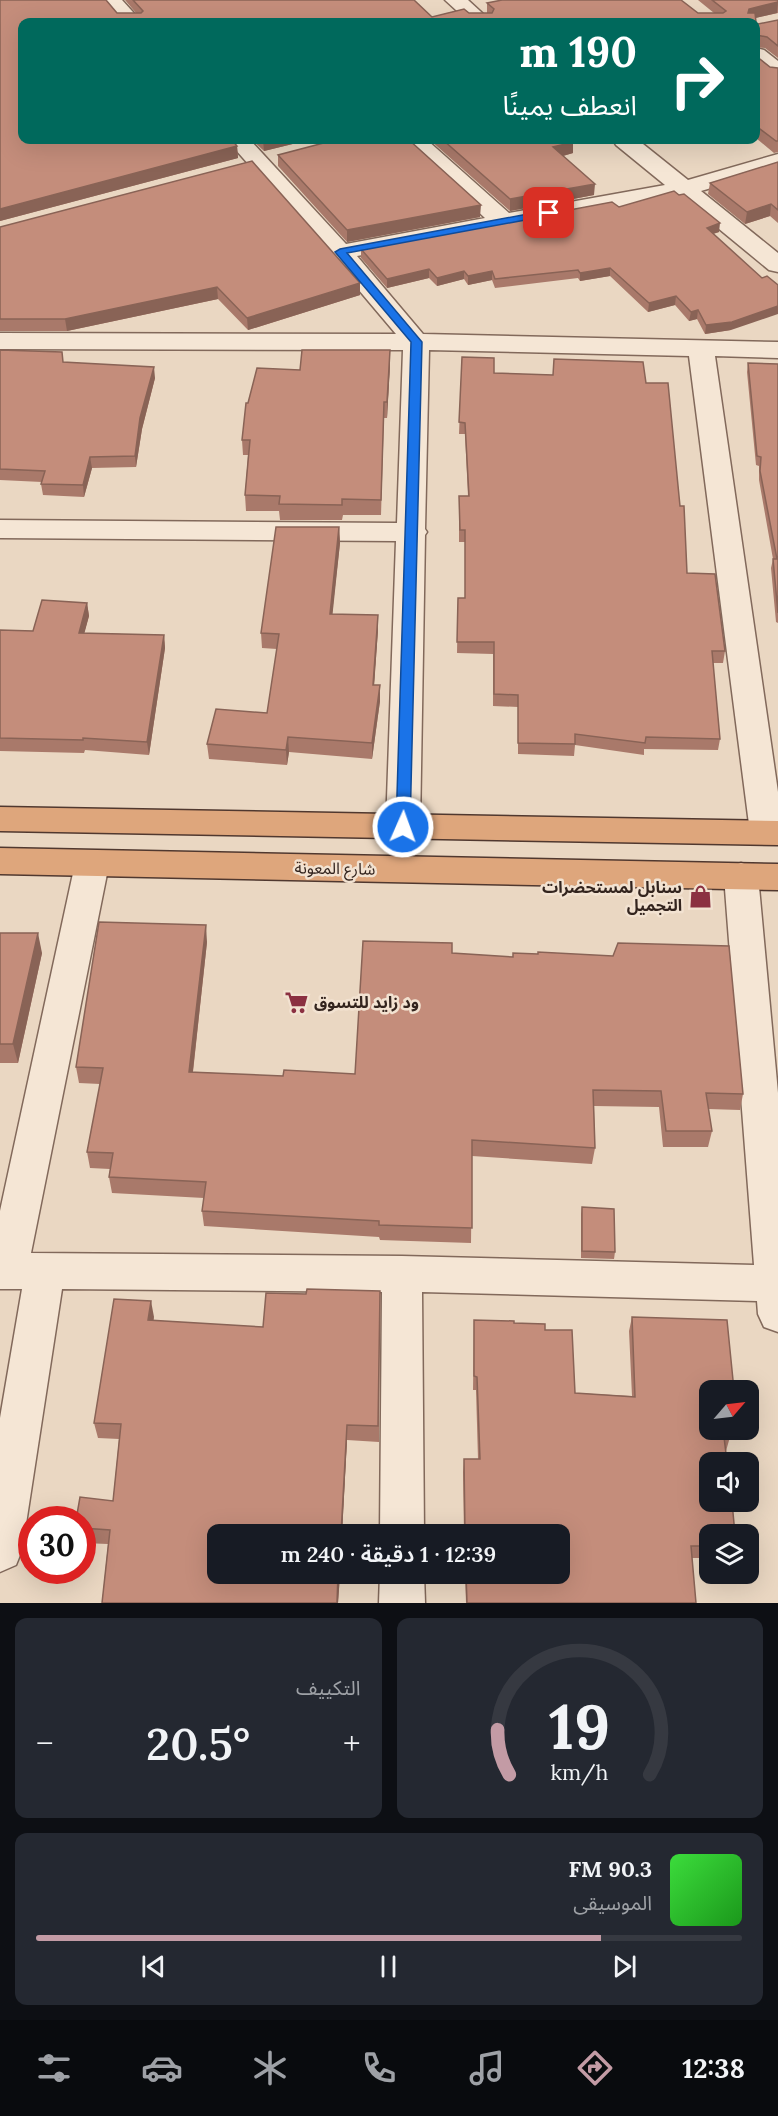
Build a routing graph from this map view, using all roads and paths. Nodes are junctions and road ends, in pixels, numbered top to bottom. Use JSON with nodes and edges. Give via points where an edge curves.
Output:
{"nodes":[{"id":1,"x":110,"y":0,"type":"edge"},
{"id":2,"x":455,"y":0,"type":"edge"},
{"id":3,"x":127,"y":18,"type":"edge"},
{"id":4,"x":476,"y":18,"type":"edge"},
{"id":5,"x":760,"y":58,"type":"edge"},
{"id":6,"x":778,"y":71,"type":"edge"},
{"id":7,"x":242,"y":144,"type":"edge"},
{"id":8,"x":418,"y":144,"type":"edge"},
{"id":9,"x":629,"y":144,"type":"edge"},
{"id":10,"x":778,"y":161,"type":"edge"},
{"id":11,"x":685,"y":188,"type":"junction"},
{"id":12,"x":503,"y":221,"type":"junction"},
{"id":13,"x":340,"y":252,"type":"junction"},
{"id":14,"x":778,"y":265,"type":"edge"},
{"id":15,"x":0,"y":341,"type":"edge"},
{"id":16,"x":416,"y":342,"type":"junction"},
{"id":17,"x":701,"y":349,"type":"junction"},
{"id":18,"x":778,"y":350,"type":"edge"},
{"id":19,"x":0,"y":529,"type":"edge"},
{"id":20,"x":413,"y":532,"type":"junction"},
{"id":21,"x":0,"y":819,"type":"edge"},
{"id":22,"x":403,"y":827,"type":"junction"},
{"id":23,"x":773,"y":833,"type":"edge"},
{"id":24,"x":0,"y":861,"type":"edge"},
{"id":25,"x":92,"y":864,"type":"junction"},
{"id":26,"x":741,"y":876,"type":"junction"},
{"id":27,"x":778,"y":877,"type":"edge"},
{"id":28,"x":17,"y":1270,"type":"edge"},
{"id":29,"x":402,"y":1275,"type":"junction"},
{"id":30,"x":777,"y":1294,"type":"edge"},
{"id":31,"x":402,"y":1524,"type":"edge"},
{"id":32,"x":0,"y":1550,"type":"edge"},
{"id":33,"x":402,"y":1584,"type":"edge"},
{"id":34,"x":402,"y":1603,"type":"edge"}],
"edges":[{"from":1,"to":3,"type":"street"},
{"from":2,"to":4,"type":"street"},
{"from":5,"to":6,"type":"street"},
{"from":7,"to":13,"type":"street"},
{"from":8,"to":12,"type":"street"},
{"from":9,"to":11,"type":"street"},
{"from":10,"to":11,"type":"street"},
{"from":11,"to":12,"type":"street"},
{"from":11,"to":14,"type":"street"},
{"from":12,"to":13,"type":"street"},
{"from":13,"to":16,"type":"street"},
{"from":15,"to":16,"type":"street"},
{"from":16,"to":17,"type":"street"},
{"from":16,"to":20,"type":"street"},
{"from":17,"to":18,"type":"street"},
{"from":17,"to":23,"type":"street"},
{"from":19,"to":20,"type":"street"},
{"from":20,"to":22,"type":"street"},
{"from":21,"to":22,"type":"highway"},
{"from":22,"to":23,"type":"highway"},
{"from":24,"to":25,"type":"highway","name":"شارع المعونة"},
{"from":25,"to":26,"type":"highway","name":"شارع المعونة"},
{"from":25,"to":28,"type":"street"},
{"from":26,"to":27,"type":"highway","name":"شارع المعونة"},
{"from":26,"to":30,"type":"street"},
{"from":28,"to":29,"type":"street"},
{"from":28,"to":32,"type":"street"},
{"from":29,"to":30,"type":"street"},
{"from":29,"to":31,"type":"street"},
{"from":33,"to":34,"type":"street"}]}
